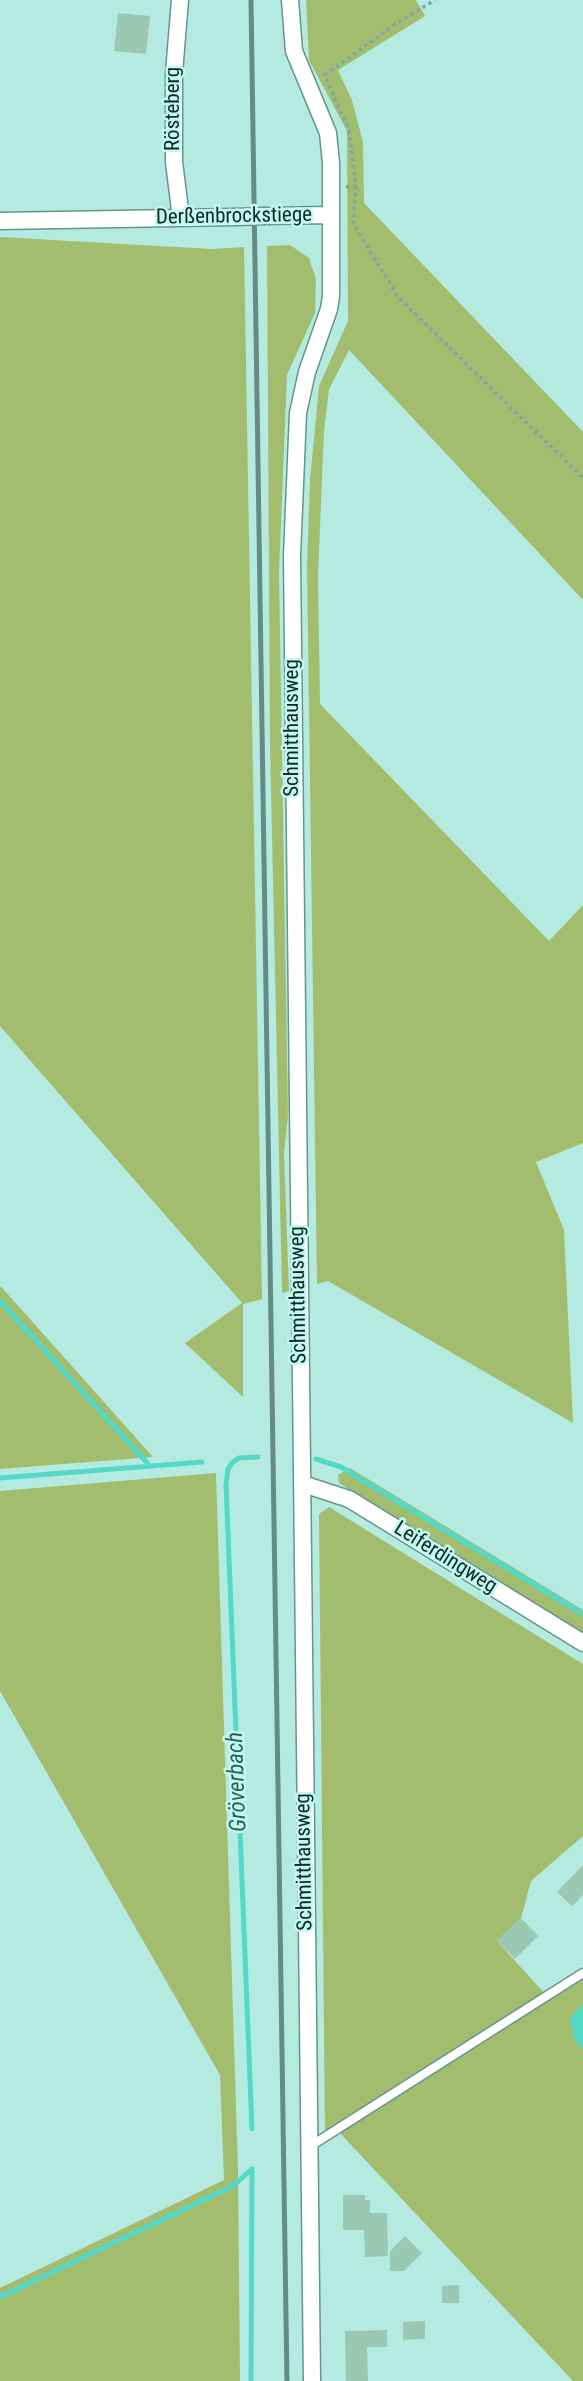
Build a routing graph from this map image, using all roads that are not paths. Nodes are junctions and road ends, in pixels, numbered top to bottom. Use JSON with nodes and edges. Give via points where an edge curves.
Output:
{"nodes":[{"id":1,"x":180,"y":0,"type":"edge"},
{"id":2,"x":290,"y":0,"type":"edge"},
{"id":3,"x":330,"y":215,"type":"junction"},
{"id":4,"x":181,"y":218,"type":"junction"},
{"id":5,"x":0,"y":221,"type":"edge"},
{"id":6,"x":303,"y":1484,"type":"junction"},
{"id":7,"x":583,"y":1643,"type":"edge"},
{"id":8,"x":583,"y":1973,"type":"edge"},
{"id":9,"x":309,"y":2147,"type":"junction"},
{"id":10,"x":312,"y":2381,"type":"edge"}],
"edges":[{"from":1,"to":4,"type":"street","name":"Rösteberg","via":[[174,162]]},
{"from":2,"to":3,"type":"street","name":"Derßenbrockstiege","via":[[293,51],[328,133]]},
{"from":3,"to":4,"type":"street","name":"Derßenbrockstiege","bridge":true},
{"from":3,"to":6,"type":"street","name":"Schmitthausweg","via":[[331,296],[298,413],[292,556]]},
{"from":4,"to":5,"type":"street","name":"Derßenbrockstiege"},
{"from":6,"to":7,"type":"street","name":"Leiferdingweg","via":[[349,1499]]},
{"from":6,"to":9,"type":"street","name":"Schmitthausweg"},
{"from":8,"to":9,"type":"lane"},
{"from":9,"to":10,"type":"street","name":"Schmitthausweg"}]}
